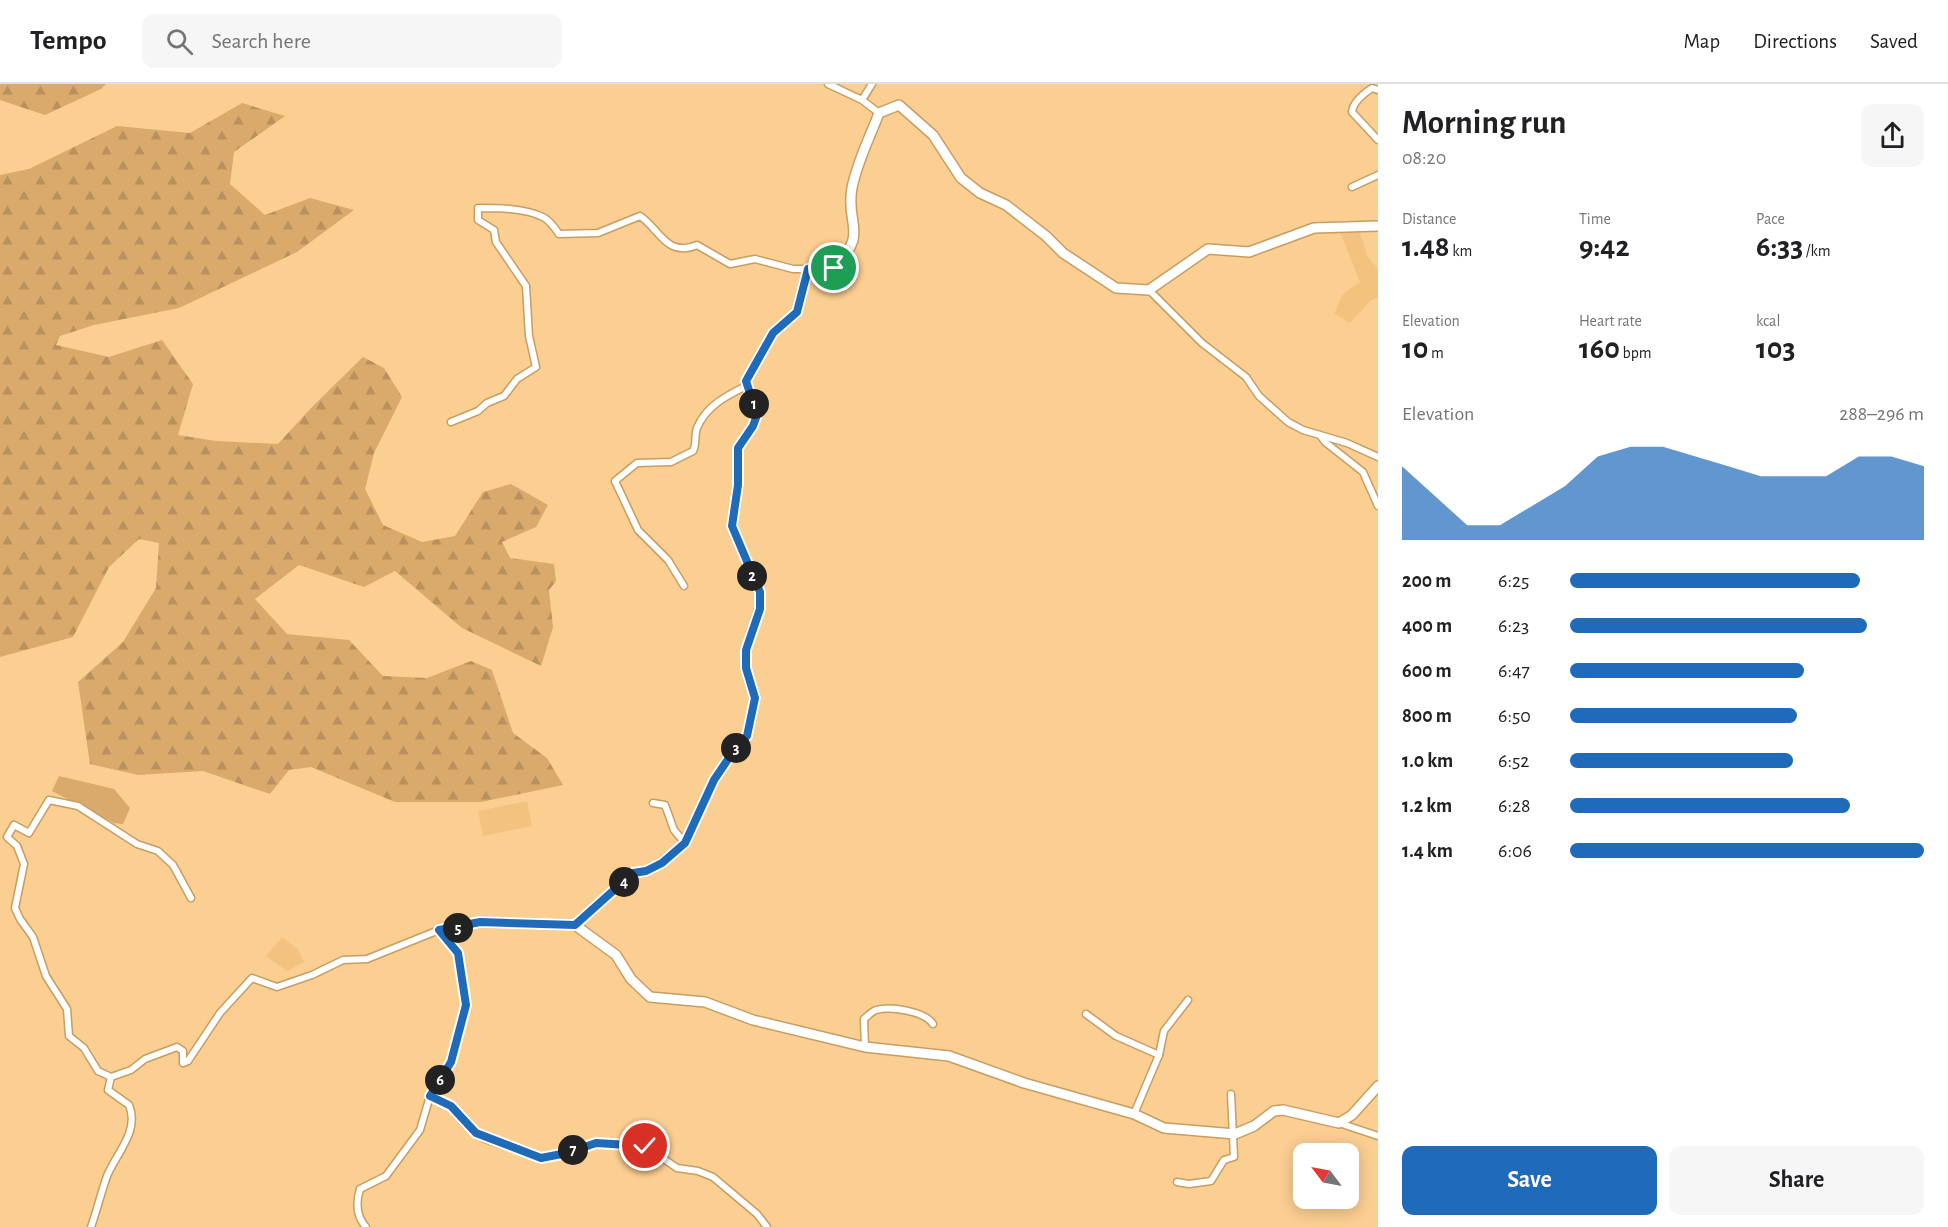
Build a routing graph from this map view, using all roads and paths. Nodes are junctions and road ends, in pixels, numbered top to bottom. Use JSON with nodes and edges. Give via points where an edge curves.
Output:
{"nodes":[{"id":1,"x":828,"y":84,"type":"edge"},
{"id":2,"x":872,"y":84,"type":"edge"},
{"id":3,"x":1378,"y":90,"type":"edge"},
{"id":4,"x":862,"y":100,"type":"junction"},
{"id":5,"x":879,"y":113,"type":"junction"},
{"id":6,"x":1378,"y":140,"type":"edge"},
{"id":7,"x":1378,"y":175,"type":"edge"},
{"id":8,"x":1352,"y":188,"type":"dead end"},
{"id":9,"x":1378,"y":226,"type":"edge"},
{"id":10,"x":808,"y":269,"type":"junction"},
{"id":11,"x":1149,"y":290,"type":"junction"},
{"id":12,"x":746,"y":386,"type":"junction"},
{"id":13,"x":452,"y":422,"type":"dead end"},
{"id":14,"x":1320,"y":435,"type":"junction"},
{"id":15,"x":1378,"y":457,"type":"edge"},
{"id":16,"x":1378,"y":506,"type":"edge"},
{"id":17,"x":684,"y":586,"type":"dead end"},
{"id":18,"x":653,"y":803,"type":"dead end"},
{"id":19,"x":685,"y":843,"type":"junction"},
{"id":20,"x":191,"y":898,"type":"dead end"},
{"id":21,"x":575,"y":925,"type":"junction"},
{"id":22,"x":439,"y":930,"type":"junction"},
{"id":23,"x":1188,"y":1000,"type":"dead end"},
{"id":24,"x":1086,"y":1014,"type":"dead end"},
{"id":25,"x":933,"y":1024,"type":"dead end"},
{"id":26,"x":865,"y":1047,"type":"junction"},
{"id":27,"x":1159,"y":1055,"type":"junction"},
{"id":28,"x":111,"y":1077,"type":"junction"},
{"id":29,"x":1378,"y":1086,"type":"edge"},
{"id":30,"x":1232,"y":1094,"type":"dead end"},
{"id":31,"x":430,"y":1096,"type":"junction"},
{"id":32,"x":1134,"y":1114,"type":"junction"},
{"id":33,"x":1339,"y":1123,"type":"junction"},
{"id":34,"x":1235,"y":1134,"type":"junction"},
{"id":35,"x":1378,"y":1136,"type":"edge"},
{"id":36,"x":1177,"y":1182,"type":"dead end"},
{"id":37,"x":91,"y":1227,"type":"edge"},
{"id":38,"x":366,"y":1227,"type":"edge"},
{"id":39,"x":767,"y":1227,"type":"edge"}],
"edges":[{"from":1,"to":4,"type":"street"},
{"from":2,"to":4,"type":"street"},
{"from":3,"to":6,"type":"street","via":[[1372,88],[1358,99],[1352,112]]},
{"from":4,"to":5,"type":"street"},
{"from":5,"to":10,"type":"street","via":[[852,190],[856,232],[849,252],[834,268]]},
{"from":5,"to":11,"type":"street","via":[[899,105],[933,135],[961,178],[1006,205],[1063,253],[1116,288]]},
{"from":7,"to":8,"type":"street"},
{"from":9,"to":11,"type":"street","via":[[1314,228],[1249,252],[1208,249]]},
{"from":10,"to":12,"type":"street","via":[[797,312],[773,333],[748,374]]},
{"from":10,"to":13,"type":"street","via":[[755,259],[726,263],[697,245],[678,247],[659,238],[640,216],[598,233],[560,234],[545,218],[528,212],[478,208],[478,220],[494,230],[496,242],[526,286],[529,336],[536,367],[517,379],[504,396]]},
{"from":11,"to":14,"type":"street","via":[[1202,343],[1246,377],[1259,396],[1288,422]]},
{"from":12,"to":17,"type":"street","via":[[706,412],[696,430],[693,451],[671,462],[637,464],[615,481],[638,530],[668,560]]},
{"from":12,"to":19,"type":"street","via":[[757,415],[738,448],[732,526],[760,592],[760,609],[746,650],[746,668],[755,698],[747,736],[714,780]]},
{"from":14,"to":15,"type":"street"},
{"from":14,"to":16,"type":"street","via":[[1363,472]]},
{"from":18,"to":19,"type":"street","via":[[665,805],[674,830]]},
{"from":19,"to":21,"type":"street","via":[[662,863],[633,873]]},
{"from":20,"to":28,"type":"street","via":[[172,865],[158,851],[137,844],[78,806],[49,800],[29,833],[14,825],[7,837],[17,846],[24,864],[15,908],[33,937],[46,976],[67,1009],[69,1036],[84,1048],[98,1071]]},
{"from":21,"to":22,"type":"street","via":[[480,922]]},
{"from":21,"to":26,"type":"street","via":[[616,955],[631,980],[650,997],[705,1002],[753,1020]]},
{"from":22,"to":28,"type":"street","via":[[367,959],[343,960],[277,987],[252,978],[220,1013],[188,1061],[183,1063],[183,1051],[177,1047]]},
{"from":22,"to":31,"type":"street","via":[[458,953],[466,1005],[451,1062]]},
{"from":23,"to":27,"type":"street","via":[[1164,1031]]},
{"from":24,"to":27,"type":"street","via":[[1116,1036]]},
{"from":25,"to":26,"type":"street","via":[[927,1017],[878,1010],[864,1019]]},
{"from":26,"to":32,"type":"street","via":[[949,1056],[1024,1083]]},
{"from":27,"to":32,"type":"street"},
{"from":28,"to":37,"type":"street","via":[[108,1090],[129,1105],[131,1120],[127,1141],[107,1177]]},
{"from":29,"to":33,"type":"street","via":[[1352,1115]]},
{"from":30,"to":34,"type":"street"},
{"from":31,"to":38,"type":"street","via":[[420,1130],[386,1176],[360,1189],[356,1202]]},
{"from":31,"to":39,"type":"street","via":[[451,1106],[476,1133],[541,1158],[596,1143],[645,1146],[677,1168],[713,1177]]},
{"from":32,"to":34,"type":"street","via":[[1164,1128]]},
{"from":33,"to":34,"type":"street","via":[[1283,1110],[1274,1111]]},
{"from":33,"to":35,"type":"street"},
{"from":34,"to":36,"type":"street","via":[[1234,1157],[1224,1160],[1211,1181]]}]}
